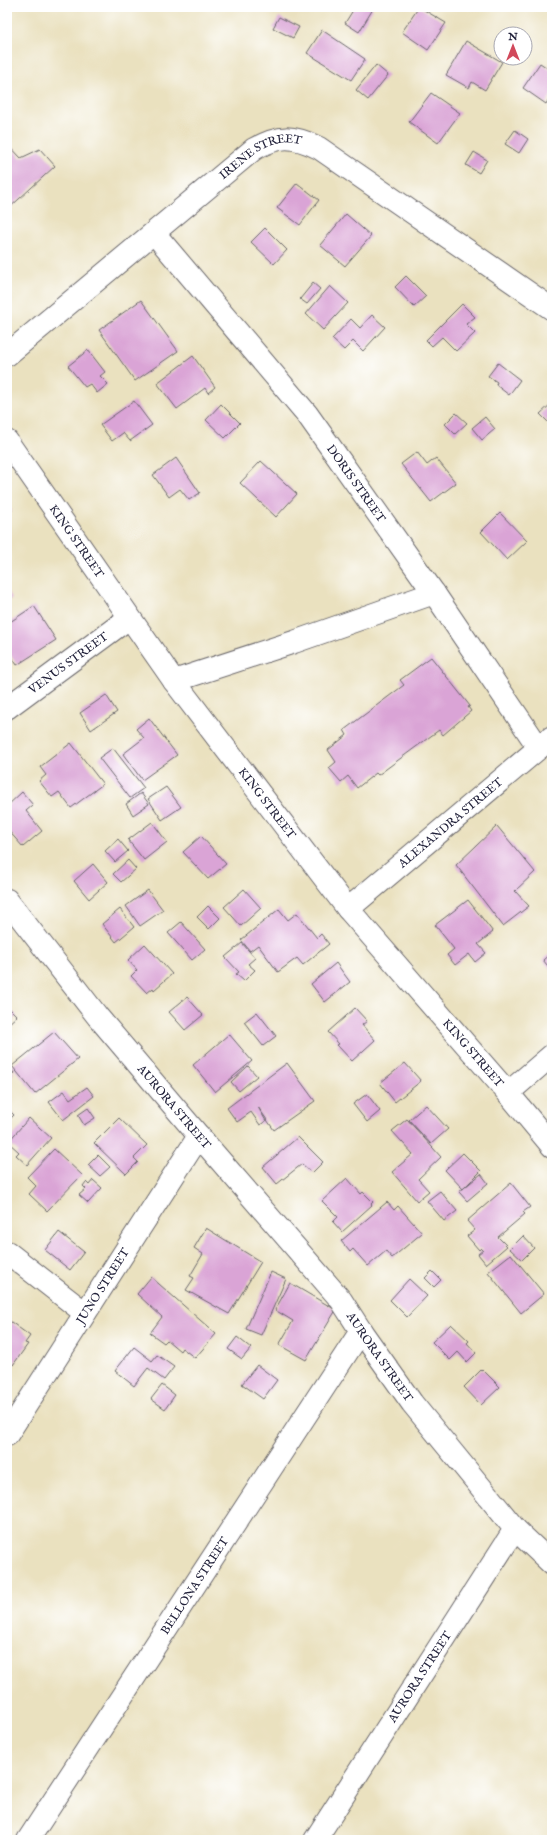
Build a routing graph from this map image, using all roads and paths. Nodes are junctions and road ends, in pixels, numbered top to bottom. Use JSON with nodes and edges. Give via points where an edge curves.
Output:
{"nodes":[{"id":1,"x":154,"y":233,"type":"junction"},
{"id":2,"x":552,"y":309,"type":"edge"},
{"id":3,"x":7,"y":355,"type":"edge"},
{"id":4,"x":7,"y":441,"type":"edge"},
{"id":5,"x":434,"y":593,"type":"junction"},
{"id":6,"x":129,"y":618,"type":"junction"},
{"id":7,"x":174,"y":681,"type":"junction"},
{"id":8,"x":7,"y":708,"type":"edge"},
{"id":9,"x":546,"y":742,"type":"edge"},
{"id":10,"x":7,"y":900,"type":"edge"},
{"id":11,"x":348,"y":909,"type":"junction"},
{"id":12,"x":552,"y":1055,"type":"edge"},
{"id":13,"x":508,"y":1093,"type":"junction"},
{"id":14,"x":199,"y":1136,"type":"junction"},
{"id":15,"x":552,"y":1146,"type":"edge"},
{"id":16,"x":7,"y":1252,"type":"edge"},
{"id":17,"x":85,"y":1313,"type":"junction"},
{"id":18,"x":361,"y":1331,"type":"junction"},
{"id":19,"x":7,"y":1435,"type":"edge"},
{"id":20,"x":515,"y":1529,"type":"junction"},
{"id":21,"x":552,"y":1564,"type":"edge"},
{"id":22,"x":28,"y":1840,"type":"edge"},
{"id":23,"x":314,"y":1840,"type":"edge"}],
"edges":[{"from":1,"to":2,"type":"street","name":"IRENE STREET","via":[[254,150],[269,141],[285,138],[302,140],[319,148]]},
{"from":1,"to":3,"type":"street","name":"IRENE STREET"},
{"from":1,"to":5,"type":"street","name":"DORIS STREET","via":[[307,414]]},
{"from":4,"to":6,"type":"street","name":"KING STREET"},
{"from":5,"to":7,"type":"street"},
{"from":5,"to":9,"type":"street","name":"DORIS STREET"},
{"from":6,"to":7,"type":"street","name":"KING STREET"},
{"from":6,"to":8,"type":"street","name":"VENUS STREET"},
{"from":7,"to":11,"type":"street","name":"KING STREET"},
{"from":9,"to":11,"type":"street","name":"ALEXANDRA STREET"},
{"from":10,"to":14,"type":"street","name":"AURORA STREET","via":[[98,1017]]},
{"from":11,"to":13,"type":"street","name":"KING STREET"},
{"from":12,"to":13,"type":"street"},
{"from":13,"to":15,"type":"street","name":"KING STREET"},
{"from":14,"to":17,"type":"street","name":"JUNO STREET"},
{"from":14,"to":18,"type":"street","name":"AURORA STREET","via":[[341,1300]]},
{"from":16,"to":17,"type":"street"},
{"from":17,"to":19,"type":"street","name":"JUNO STREET"},
{"from":18,"to":20,"type":"street","name":"AURORA STREET","via":[[412,1402]]},
{"from":18,"to":22,"type":"street","name":"BELLONA STREET"},
{"from":20,"to":21,"type":"street"},
{"from":20,"to":23,"type":"street","name":"AURORA STREET"}]}
